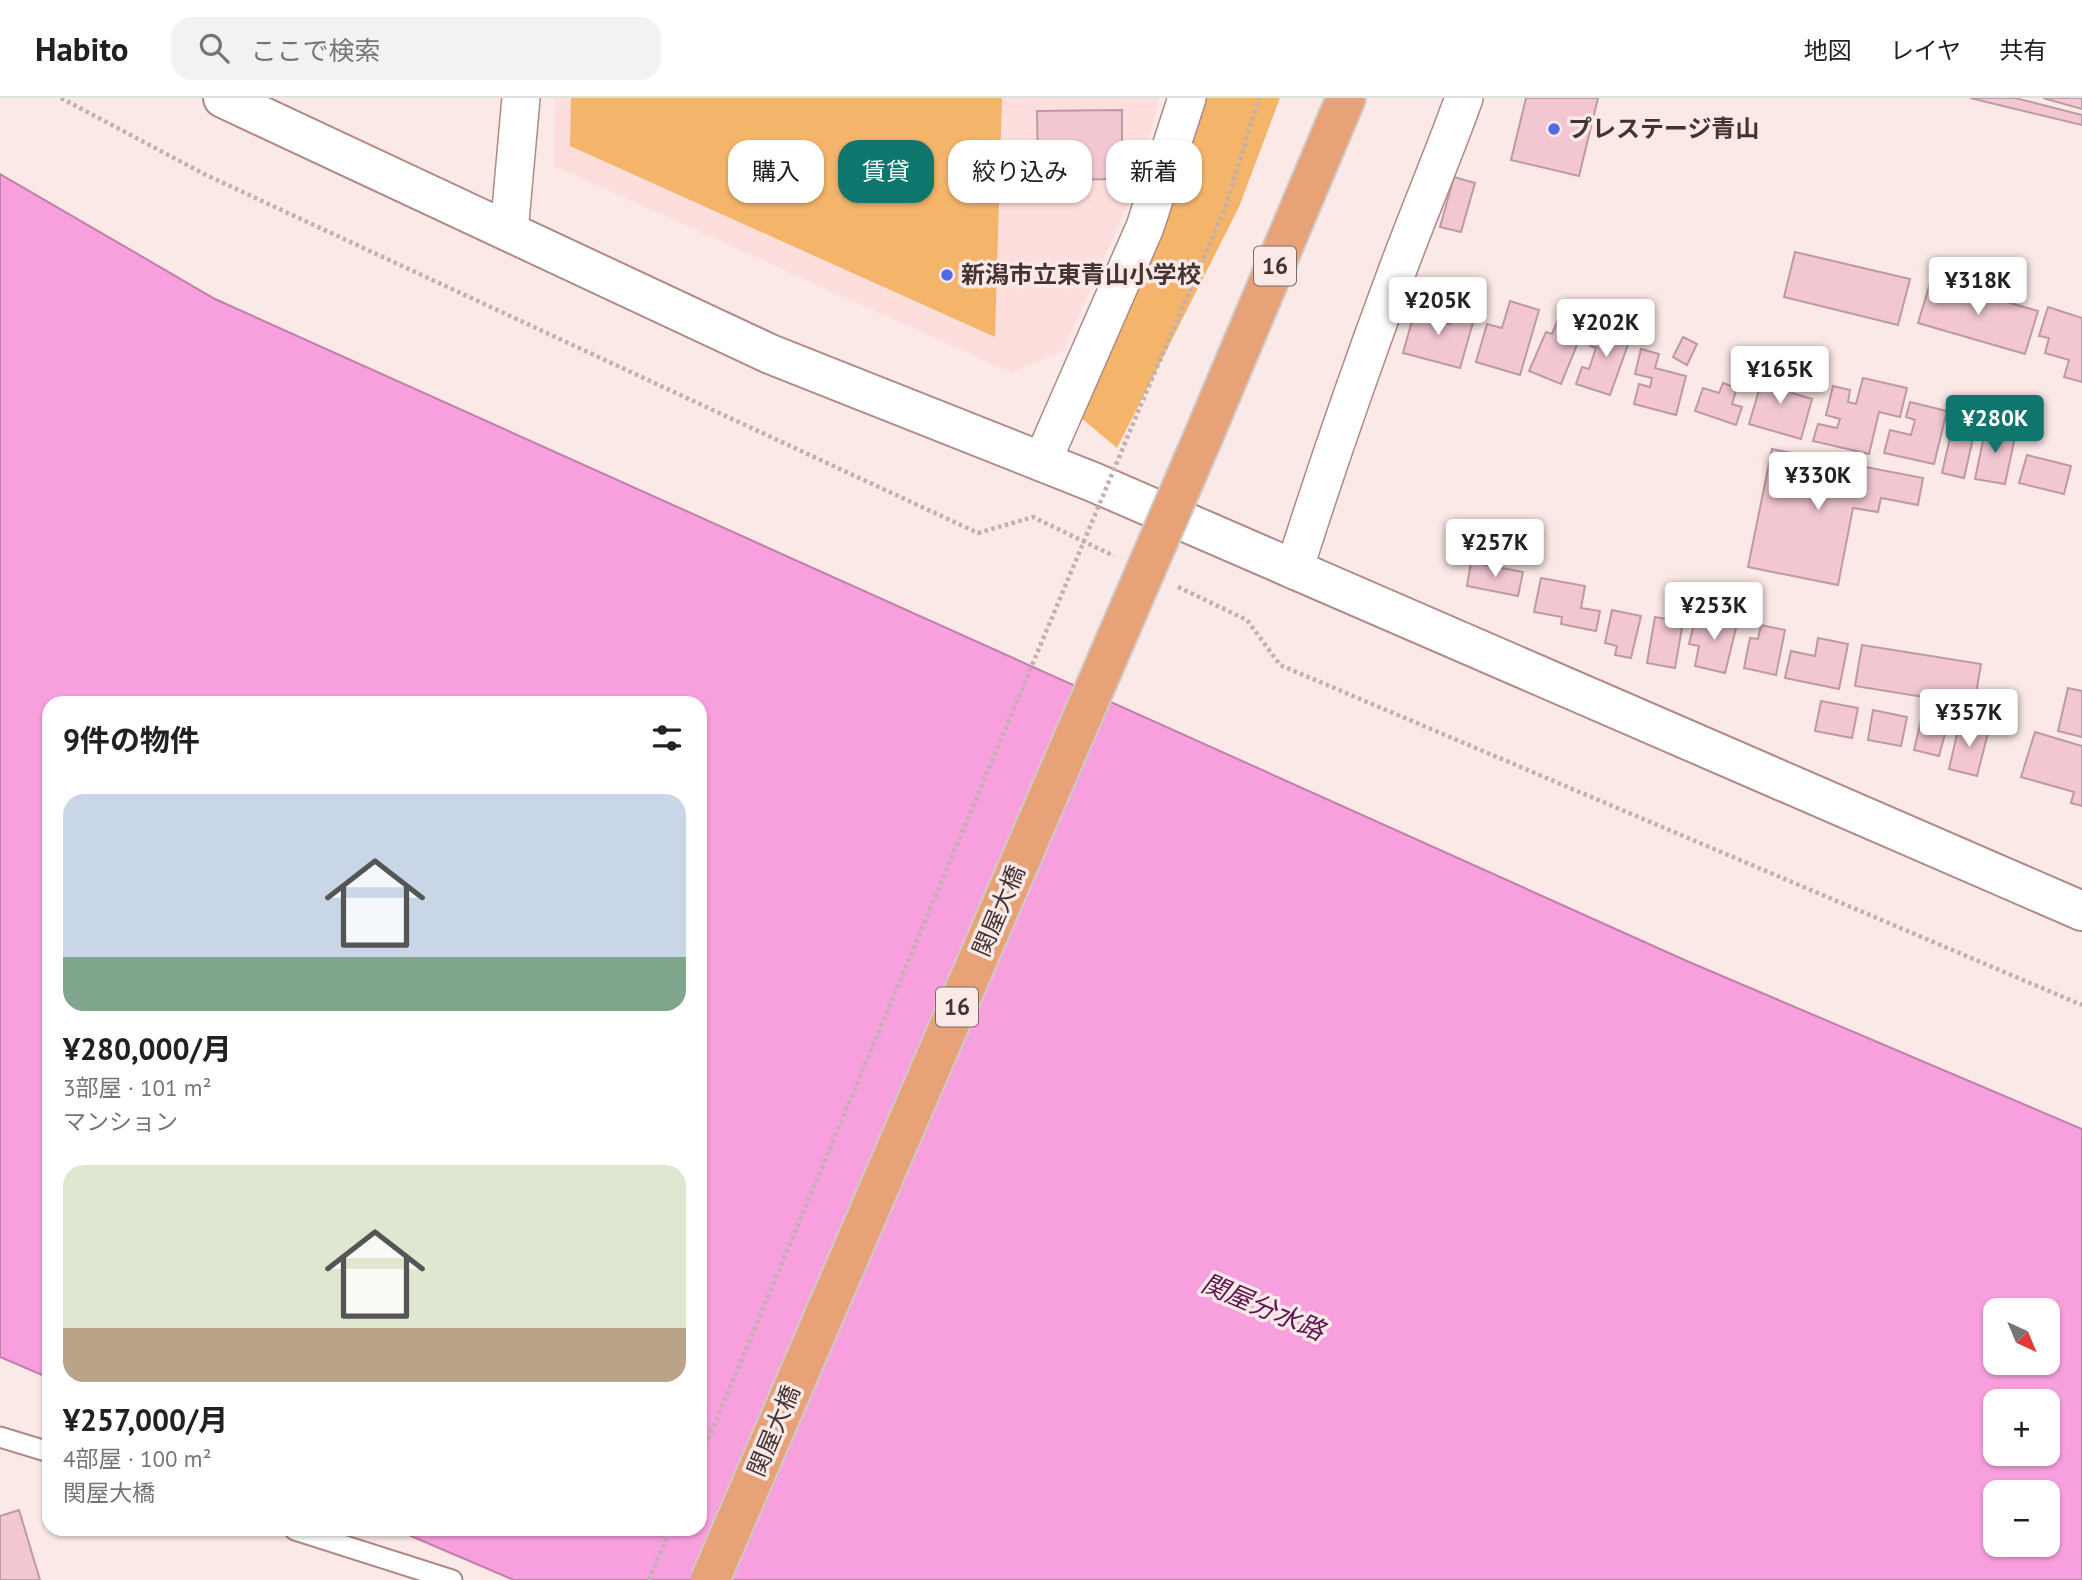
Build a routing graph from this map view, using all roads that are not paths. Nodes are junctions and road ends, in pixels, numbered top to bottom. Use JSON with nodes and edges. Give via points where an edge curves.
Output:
{"nodes":[{"id":1,"x":223,"y":98,"type":"edge"},
{"id":2,"x":521,"y":98,"type":"edge"},
{"id":3,"x":1187,"y":98,"type":"edge"},
{"id":4,"x":1346,"y":98,"type":"edge"},
{"id":5,"x":1464,"y":98,"type":"edge"},
{"id":6,"x":509,"y":232,"type":"junction"},
{"id":7,"x":1042,"y":462,"type":"junction"},
{"id":8,"x":1294,"y":570,"type":"junction"},
{"id":9,"x":2082,"y":911,"type":"edge"},
{"id":10,"x":0,"y":1437,"type":"edge"},
{"id":11,"x":42,"y":1450,"type":"edge"},
{"id":12,"x":314,"y":1536,"type":"edge"},
{"id":13,"x":452,"y":1580,"type":"edge"},
{"id":14,"x":710,"y":1580,"type":"edge"}],
"edges":[{"from":1,"to":6,"type":"street"},
{"from":2,"to":6,"type":"street"},
{"from":3,"to":7,"type":"street","via":[[1145,227]]},
{"from":4,"to":14,"type":"main road","name":"関屋大橋","number":"16","bridge":true},
{"from":5,"to":8,"type":"street","via":[[1395,275]]},
{"from":6,"to":7,"type":"street","via":[[770,354]]},
{"from":7,"to":8,"type":"street"},
{"from":8,"to":9,"type":"street"},
{"from":10,"to":11,"type":"lane"},
{"from":12,"to":13,"type":"lane"}]}
